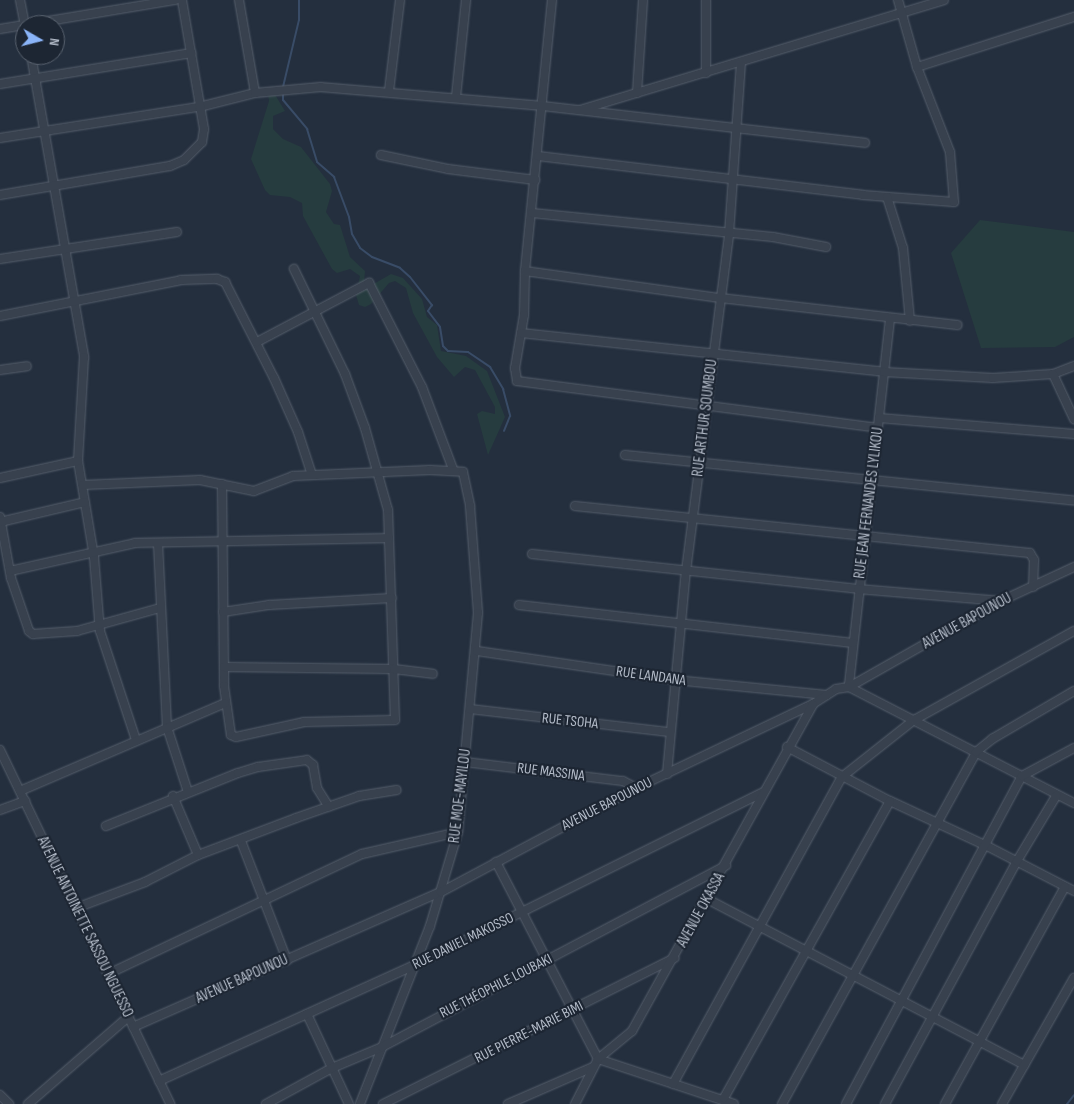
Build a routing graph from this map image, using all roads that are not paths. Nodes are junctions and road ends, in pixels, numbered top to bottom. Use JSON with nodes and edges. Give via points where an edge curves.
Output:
{"nodes":[{"id":1,"x":20,"y":0,"type":"edge"},
{"id":2,"x":176,"y":0,"type":"edge"},
{"id":3,"x":182,"y":0,"type":"edge"},
{"id":4,"x":239,"y":0,"type":"edge"},
{"id":5,"x":400,"y":0,"type":"edge"},
{"id":6,"x":466,"y":0,"type":"edge"},
{"id":7,"x":552,"y":0,"type":"edge"},
{"id":8,"x":643,"y":0,"type":"edge"},
{"id":9,"x":706,"y":0,"type":"edge"},
{"id":10,"x":898,"y":0,"type":"edge"},
{"id":11,"x":944,"y":0,"type":"edge"},
{"id":12,"x":901,"y":12,"type":"junction"},
{"id":13,"x":24,"y":15,"type":"edge"},
{"id":14,"x":1074,"y":17,"type":"edge"},
{"id":15,"x":65,"y":18,"type":"edge"},
{"id":16,"x":15,"y":27,"type":"edge"},
{"id":17,"x":0,"y":29,"type":"edge"},
{"id":18,"x":192,"y":52,"type":"junction"},
{"id":19,"x":741,"y":63,"type":"junction"},
{"id":20,"x":33,"y":65,"type":"edge"},
{"id":21,"x":918,"y":67,"type":"junction"},
{"id":22,"x":706,"y":73,"type":"junction"},
{"id":23,"x":35,"y":78,"type":"junction"},
{"id":24,"x":0,"y":84,"type":"edge"},
{"id":25,"x":389,"y":91,"type":"junction"},
{"id":26,"x":255,"y":93,"type":"junction"},
{"id":27,"x":636,"y":93,"type":"junction"},
{"id":28,"x":456,"y":97,"type":"junction"},
{"id":29,"x":542,"y":106,"type":"junction"},
{"id":30,"x":199,"y":107,"type":"junction"},
{"id":31,"x":576,"y":111,"type":"junction"},
{"id":32,"x":738,"y":130,"type":"junction"},
{"id":33,"x":44,"y":131,"type":"junction"},
{"id":34,"x":0,"y":138,"type":"edge"},
{"id":35,"x":865,"y":143,"type":"dead end"},
{"id":36,"x":381,"y":155,"type":"dead end"},
{"id":37,"x":538,"y":156,"type":"junction"},
{"id":38,"x":732,"y":178,"type":"junction"},
{"id":39,"x":535,"y":180,"type":"junction"},
{"id":40,"x":54,"y":187,"type":"junction"},
{"id":41,"x":0,"y":195,"type":"edge"},
{"id":42,"x":887,"y":197,"type":"junction"},
{"id":43,"x":532,"y":212,"type":"junction"},
{"id":44,"x":177,"y":232,"type":"dead end"},
{"id":45,"x":728,"y":234,"type":"junction"},
{"id":46,"x":826,"y":247,"type":"dead end"},
{"id":47,"x":64,"y":249,"type":"junction"},
{"id":48,"x":0,"y":259,"type":"edge"},
{"id":49,"x":294,"y":269,"type":"dead end"},
{"id":50,"x":525,"y":271,"type":"junction"},
{"id":51,"x":720,"y":298,"type":"junction"},
{"id":52,"x":74,"y":302,"type":"junction"},
{"id":53,"x":315,"y":312,"type":"junction"},
{"id":54,"x":0,"y":316,"type":"edge"},
{"id":55,"x":890,"y":319,"type":"junction"},
{"id":56,"x":910,"y":321,"type":"junction"},
{"id":57,"x":957,"y":324,"type":"dead end"},
{"id":58,"x":521,"y":332,"type":"junction"},
{"id":59,"x":257,"y":342,"type":"junction"},
{"id":60,"x":712,"y":352,"type":"junction"},
{"id":61,"x":27,"y":366,"type":"dead end"},
{"id":62,"x":1074,"y":366,"type":"edge"},
{"id":63,"x":0,"y":370,"type":"edge"},
{"id":64,"x":884,"y":372,"type":"junction"},
{"id":65,"x":1054,"y":374,"type":"junction"},
{"id":66,"x":706,"y":407,"type":"junction"},
{"id":67,"x":879,"y":418,"type":"junction"},
{"id":68,"x":1074,"y":419,"type":"edge"},
{"id":69,"x":878,"y":428,"type":"junction"},
{"id":70,"x":1074,"y":434,"type":"edge"},
{"id":71,"x":625,"y":455,"type":"dead end"},
{"id":72,"x":78,"y":461,"type":"junction"},
{"id":73,"x":700,"y":464,"type":"junction"},
{"id":74,"x":453,"y":469,"type":"junction"},
{"id":75,"x":379,"y":473,"type":"junction"},
{"id":76,"x":312,"y":475,"type":"junction"},
{"id":77,"x":0,"y":478,"type":"edge"},
{"id":78,"x":872,"y":480,"type":"junction"},
{"id":79,"x":222,"y":484,"type":"junction"},
{"id":80,"x":83,"y":485,"type":"junction"},
{"id":81,"x":1074,"y":500,"type":"edge"},
{"id":82,"x":85,"y":502,"type":"junction"},
{"id":83,"x":576,"y":506,"type":"dead end"},
{"id":84,"x":693,"y":517,"type":"junction"},
{"id":85,"x":0,"y":520,"type":"edge"},
{"id":86,"x":864,"y":536,"type":"junction"},
{"id":87,"x":389,"y":538,"type":"junction"},
{"id":88,"x":158,"y":543,"type":"junction"},
{"id":89,"x":222,"y":544,"type":"junction"},
{"id":90,"x":93,"y":550,"type":"junction"},
{"id":91,"x":532,"y":554,"type":"dead end"},
{"id":92,"x":1074,"y":567,"type":"edge"},
{"id":93,"x":10,"y":570,"type":"junction"},
{"id":94,"x":686,"y":571,"type":"junction"},
{"id":95,"x":1033,"y":587,"type":"junction"},
{"id":96,"x":858,"y":590,"type":"junction"},
{"id":97,"x":392,"y":598,"type":"junction"},
{"id":98,"x":1001,"y":602,"type":"junction"},
{"id":99,"x":519,"y":605,"type":"dead end"},
{"id":100,"x":160,"y":608,"type":"junction"},
{"id":101,"x":223,"y":612,"type":"junction"},
{"id":102,"x":681,"y":625,"type":"junction"},
{"id":103,"x":100,"y":626,"type":"junction"},
{"id":104,"x":1074,"y":631,"type":"edge"},
{"id":105,"x":853,"y":644,"type":"junction"},
{"id":106,"x":476,"y":651,"type":"junction"},
{"id":107,"x":224,"y":667,"type":"junction"},
{"id":108,"x":394,"y":669,"type":"junction"},
{"id":109,"x":433,"y":674,"type":"dead end"},
{"id":110,"x":675,"y":680,"type":"junction"},
{"id":111,"x":849,"y":687,"type":"junction"},
{"id":112,"x":1074,"y":692,"type":"edge"},
{"id":113,"x":826,"y":695,"type":"junction"},
{"id":114,"x":225,"y":704,"type":"junction"},
{"id":115,"x":814,"y":704,"type":"junction"},
{"id":116,"x":470,"y":709,"type":"junction"},
{"id":117,"x":914,"y":720,"type":"junction"},
{"id":118,"x":167,"y":728,"type":"junction"},
{"id":119,"x":670,"y":732,"type":"junction"},
{"id":120,"x":136,"y":740,"type":"junction"},
{"id":121,"x":788,"y":747,"type":"junction"},
{"id":122,"x":1074,"y":748,"type":"edge"},
{"id":123,"x":976,"y":752,"type":"junction"},
{"id":124,"x":1,"y":754,"type":"edge"},
{"id":125,"x":465,"y":762,"type":"junction"},
{"id":126,"x":667,"y":774,"type":"junction"},
{"id":127,"x":1022,"y":776,"type":"junction"},
{"id":128,"x":842,"y":777,"type":"junction"},
{"id":129,"x":636,"y":788,"type":"junction"},
{"id":130,"x":397,"y":790,"type":"dead end"},
{"id":131,"x":20,"y":791,"type":"junction"},
{"id":132,"x":188,"y":792,"type":"junction"},
{"id":133,"x":762,"y":793,"type":"junction"},
{"id":134,"x":173,"y":796,"type":"junction"},
{"id":135,"x":1056,"y":796,"type":"junction"},
{"id":136,"x":24,"y":801,"type":"junction"},
{"id":137,"x":890,"y":801,"type":"junction"},
{"id":138,"x":1074,"y":803,"type":"edge"},
{"id":139,"x":329,"y":807,"type":"junction"},
{"id":140,"x":0,"y":810,"type":"edge"},
{"id":141,"x":936,"y":825,"type":"junction"},
{"id":142,"x":106,"y":826,"type":"dead end"},
{"id":143,"x":458,"y":832,"type":"junction"},
{"id":144,"x":241,"y":841,"type":"junction"},
{"id":145,"x":987,"y":846,"type":"junction"},
{"id":146,"x":198,"y":855,"type":"junction"},
{"id":147,"x":1017,"y":861,"type":"junction"},
{"id":148,"x":496,"y":862,"type":"junction"},
{"id":149,"x":726,"y":866,"type":"junction"},
{"id":150,"x":1065,"y":887,"type":"junction"},
{"id":151,"x":1074,"y":891,"type":"edge"},
{"id":152,"x":441,"y":892,"type":"junction"},
{"id":153,"x":707,"y":899,"type":"junction"},
{"id":154,"x":263,"y":902,"type":"junction"},
{"id":155,"x":76,"y":908,"type":"junction"},
{"id":156,"x":521,"y":913,"type":"junction"},
{"id":157,"x":758,"y":927,"type":"junction"},
{"id":158,"x":806,"y":952,"type":"junction"},
{"id":159,"x":675,"y":957,"type":"junction"},
{"id":160,"x":287,"y":960,"type":"junction"},
{"id":161,"x":545,"y":962,"type":"junction"},
{"id":162,"x":413,"y":966,"type":"junction"},
{"id":163,"x":108,"y":974,"type":"junction"},
{"id":164,"x":855,"y":977,"type":"junction"},
{"id":165,"x":1074,"y":978,"type":"edge"},
{"id":166,"x":903,"y":1002,"type":"junction"},
{"id":167,"x":571,"y":1011,"type":"junction"},
{"id":168,"x":308,"y":1014,"type":"junction"},
{"id":169,"x":128,"y":1018,"type":"junction"},
{"id":170,"x":933,"y":1018,"type":"junction"},
{"id":171,"x":133,"y":1027,"type":"junction"},
{"id":172,"x":980,"y":1042,"type":"junction"},
{"id":173,"x":382,"y":1047,"type":"junction"},
{"id":174,"x":598,"y":1059,"type":"junction"},
{"id":175,"x":1024,"y":1065,"type":"junction"},
{"id":176,"x":593,"y":1067,"type":"junction"},
{"id":177,"x":332,"y":1068,"type":"junction"},
{"id":178,"x":159,"y":1081,"type":"junction"},
{"id":179,"x":673,"y":1084,"type":"junction"},
{"id":180,"x":0,"y":1095,"type":"edge"},
{"id":181,"x":724,"y":1098,"type":"junction"},
{"id":182,"x":9,"y":1104,"type":"edge"},
{"id":183,"x":28,"y":1104,"type":"edge"},
{"id":184,"x":170,"y":1104,"type":"edge"},
{"id":185,"x":266,"y":1104,"type":"edge"},
{"id":186,"x":349,"y":1104,"type":"edge"},
{"id":187,"x":360,"y":1104,"type":"edge"},
{"id":188,"x":383,"y":1104,"type":"edge"},
{"id":189,"x":508,"y":1104,"type":"edge"},
{"id":190,"x":575,"y":1104,"type":"edge"},
{"id":191,"x":734,"y":1104,"type":"edge"},
{"id":192,"x":782,"y":1104,"type":"edge"},
{"id":193,"x":846,"y":1104,"type":"edge"},
{"id":194,"x":885,"y":1104,"type":"edge"},
{"id":195,"x":945,"y":1104,"type":"edge"},
{"id":196,"x":1002,"y":1104,"type":"edge"}],
"edges":[{"from":1,"to":13,"type":"street"},
{"from":2,"to":15,"type":"street"},
{"from":3,"to":18,"type":"street"},
{"from":4,"to":26,"type":"street"},
{"from":5,"to":25,"type":"street"},
{"from":6,"to":28,"type":"street"},
{"from":7,"to":29,"type":"street"},
{"from":8,"to":27,"type":"street"},
{"from":9,"to":22,"type":"street"},
{"from":10,"to":12,"type":"street"},
{"from":11,"to":12,"type":"street"},
{"from":12,"to":19,"type":"street"},
{"from":12,"to":21,"type":"street"},
{"from":14,"to":21,"type":"street"},
{"from":16,"to":17,"type":"street"},
{"from":18,"to":23,"type":"street"},
{"from":18,"to":30,"type":"street"},
{"from":19,"to":22,"type":"street"},
{"from":19,"to":32,"type":"street","name":"RUE ARTHUR SOUMBOU"},
{"from":20,"to":23,"type":"street"},
{"from":21,"to":42,"type":"street","via":[[950,152],[954,202]]},
{"from":22,"to":27,"type":"street"},
{"from":23,"to":24,"type":"street"},
{"from":23,"to":33,"type":"street"},
{"from":25,"to":26,"type":"street","via":[[321,87]]},
{"from":25,"to":28,"type":"street"},
{"from":26,"to":30,"type":"street"},
{"from":27,"to":31,"type":"street"},
{"from":28,"to":29,"type":"street"},
{"from":29,"to":31,"type":"street"},
{"from":29,"to":37,"type":"street"},
{"from":30,"to":33,"type":"street"},
{"from":30,"to":40,"type":"street","via":[[204,129],[202,142],[184,160],[170,166]]},
{"from":31,"to":32,"type":"street"},
{"from":32,"to":35,"type":"street"},
{"from":32,"to":38,"type":"street","name":"RUE ARTHUR SOUMBOU"},
{"from":33,"to":34,"type":"street"},
{"from":33,"to":40,"type":"street"},
{"from":36,"to":39,"type":"street","via":[[448,169]]},
{"from":37,"to":38,"type":"street"},
{"from":37,"to":39,"type":"street"},
{"from":38,"to":42,"type":"street"},
{"from":38,"to":45,"type":"street","name":"RUE ARTHUR SOUMBOU"},
{"from":39,"to":43,"type":"street"},
{"from":40,"to":41,"type":"street"},
{"from":40,"to":47,"type":"street"},
{"from":42,"to":56,"type":"street","via":[[903,248]]},
{"from":43,"to":45,"type":"street"},
{"from":43,"to":50,"type":"street"},
{"from":44,"to":47,"type":"street"},
{"from":45,"to":46,"type":"street","via":[[773,237]]},
{"from":45,"to":51,"type":"street","name":"RUE ARTHUR SOUMBOU"},
{"from":47,"to":48,"type":"street"},
{"from":47,"to":52,"type":"street"},
{"from":49,"to":53,"type":"street"},
{"from":50,"to":51,"type":"street"},
{"from":50,"to":58,"type":"street"},
{"from":51,"to":55,"type":"street"},
{"from":51,"to":60,"type":"street","name":"RUE ARTHUR SOUMBOU"},
{"from":52,"to":54,"type":"street"},
{"from":52,"to":59,"type":"street","via":[[181,280],[217,278],[225,282]]},
{"from":52,"to":72,"type":"street","via":[[85,370]]},
{"from":53,"to":59,"type":"street"},
{"from":53,"to":74,"type":"street","via":[[369,284],[422,387]]},
{"from":53,"to":75,"type":"street","via":[[344,374]]},
{"from":55,"to":56,"type":"street"},
{"from":55,"to":64,"type":"street","name":"RUE JEAN FERNANDES LYLIKOU"},
{"from":56,"to":57,"type":"street"},
{"from":58,"to":60,"type":"street"},
{"from":58,"to":66,"type":"street","via":[[514,378],[520,383]]},
{"from":59,"to":76,"type":"street","via":[[298,432]]},
{"from":60,"to":64,"type":"street"},
{"from":60,"to":66,"type":"street","name":"RUE ARTHUR SOUMBOU"},
{"from":61,"to":63,"type":"street"},
{"from":62,"to":65,"type":"street"},
{"from":64,"to":65,"type":"street","via":[[993,378]]},
{"from":64,"to":67,"type":"street","name":"RUE JEAN FERNANDES LYLIKOU"},
{"from":65,"to":68,"type":"street"},
{"from":66,"to":69,"type":"street"},
{"from":66,"to":73,"type":"street","name":"RUE ARTHUR SOUMBOU"},
{"from":67,"to":69,"type":"street","name":"RUE JEAN FERNANDES LYLIKOU"},
{"from":67,"to":70,"type":"street"},
{"from":69,"to":78,"type":"street","name":"RUE JEAN FERNANDES LYLIKOU"},
{"from":71,"to":73,"type":"street"},
{"from":72,"to":77,"type":"street"},
{"from":72,"to":80,"type":"street"},
{"from":73,"to":78,"type":"street"},
{"from":73,"to":84,"type":"street","name":"RUE ARTHUR SOUMBOU"},
{"from":74,"to":75,"type":"street"},
{"from":74,"to":106,"type":"street","name":"RUE MOE-MAYILOU","via":[[463,472],[470,506],[478,612]]},
{"from":75,"to":76,"type":"street"},
{"from":75,"to":87,"type":"street","via":[[388,510]]},
{"from":76,"to":79,"type":"street","via":[[285,477],[254,490]]},
{"from":78,"to":81,"type":"street"},
{"from":78,"to":86,"type":"street","name":"RUE JEAN FERNANDES LYLIKOU"},
{"from":79,"to":80,"type":"street","via":[[165,480]]},
{"from":79,"to":89,"type":"street"},
{"from":80,"to":82,"type":"street"},
{"from":82,"to":85,"type":"street"},
{"from":82,"to":90,"type":"street"},
{"from":83,"to":84,"type":"street"},
{"from":84,"to":86,"type":"street"},
{"from":84,"to":94,"type":"street","name":"RUE ARTHUR SOUMBOU"},
{"from":85,"to":93,"type":"street"},
{"from":86,"to":95,"type":"street","via":[[1030,553],[1034,560]]},
{"from":86,"to":96,"type":"street","name":"RUE JEAN FERNANDES LYLIKOU"},
{"from":87,"to":89,"type":"street","via":[[272,539]]},
{"from":87,"to":97,"type":"street"},
{"from":88,"to":89,"type":"street"},
{"from":88,"to":90,"type":"street"},
{"from":88,"to":100,"type":"street"},
{"from":89,"to":101,"type":"street"},
{"from":90,"to":93,"type":"street"},
{"from":90,"to":103,"type":"street"},
{"from":91,"to":94,"type":"street"},
{"from":92,"to":95,"type":"street","name":"AVENUE BAPOUNOU"},
{"from":93,"to":103,"type":"street","via":[[22,611],[33,634]]},
{"from":94,"to":96,"type":"street"},
{"from":94,"to":102,"type":"street","name":"RUE ARTHUR SOUMBOU"},
{"from":95,"to":98,"type":"street","name":"AVENUE BAPOUNOU"},
{"from":96,"to":98,"type":"street"},
{"from":96,"to":105,"type":"street","name":"RUE JEAN FERNANDES LYLIKOU"},
{"from":97,"to":101,"type":"street","via":[[270,605]]},
{"from":97,"to":108,"type":"street"},
{"from":98,"to":111,"type":"street","name":"AVENUE BAPOUNOU"},
{"from":99,"to":102,"type":"street"},
{"from":100,"to":103,"type":"street"},
{"from":100,"to":118,"type":"street"},
{"from":101,"to":107,"type":"street"},
{"from":102,"to":105,"type":"street"},
{"from":102,"to":110,"type":"street","name":"RUE ARTHUR SOUMBOU"},
{"from":103,"to":120,"type":"street"},
{"from":104,"to":117,"type":"street"},
{"from":105,"to":111,"type":"street","name":"RUE JEAN FERNANDES LYLIKOU"},
{"from":106,"to":110,"type":"street","name":"RUE LANDANA"},
{"from":106,"to":116,"type":"street","name":"RUE MOE-MAYILOU"},
{"from":107,"to":108,"type":"street"},
{"from":107,"to":114,"type":"street"},
{"from":108,"to":109,"type":"street"},
{"from":108,"to":114,"type":"street","via":[[395,720],[304,722],[234,737]]},
{"from":110,"to":113,"type":"street","name":"RUE LANDANA"},
{"from":110,"to":119,"type":"street","name":"RUE ARTHUR SOUMBOU"},
{"from":111,"to":113,"type":"street","name":"AVENUE BAPOUNOU"},
{"from":111,"to":117,"type":"street"},
{"from":112,"to":123,"type":"street","via":[[992,739]]},
{"from":113,"to":115,"type":"street","name":"AVENUE BAPOUNOU"},
{"from":114,"to":118,"type":"street"},
{"from":115,"to":121,"type":"street","name":"AVENUE OKASSA"},
{"from":115,"to":126,"type":"street","name":"AVENUE BAPOUNOU"},
{"from":116,"to":119,"type":"street","name":"RUE TSOHA"},
{"from":116,"to":125,"type":"street","name":"RUE MOE-MAYILOU"},
{"from":117,"to":123,"type":"street"},
{"from":117,"to":128,"type":"street"},
{"from":118,"to":120,"type":"street"},
{"from":118,"to":132,"type":"street"},
{"from":119,"to":126,"type":"street","name":"RUE ARTHUR SOUMBOU"},
{"from":120,"to":131,"type":"street"},
{"from":121,"to":128,"type":"street"},
{"from":121,"to":133,"type":"street","name":"AVENUE OKASSA"},
{"from":122,"to":127,"type":"street"},
{"from":123,"to":127,"type":"street"},
{"from":123,"to":141,"type":"street"},
{"from":124,"to":131,"type":"street","name":"AVENUE ANTOINETTE SASSOU NGUESSO"},
{"from":125,"to":129,"type":"street","name":"RUE MASSINA","via":[[623,781]]},
{"from":125,"to":143,"type":"street","name":"RUE MOE-MAYILOU"},
{"from":126,"to":129,"type":"street","name":"AVENUE BAPOUNOU"},
{"from":127,"to":135,"type":"street"},
{"from":127,"to":145,"type":"street"},
{"from":128,"to":137,"type":"street"},
{"from":128,"to":157,"type":"street"},
{"from":129,"to":148,"type":"street","name":"AVENUE BAPOUNOU"},
{"from":130,"to":139,"type":"street","via":[[374,792]]},
{"from":131,"to":136,"type":"street","name":"AVENUE ANTOINETTE SASSOU NGUESSO"},
{"from":132,"to":134,"type":"street"},
{"from":132,"to":139,"type":"street","via":[[258,767],[307,760],[313,764],[316,783]]},
{"from":133,"to":149,"type":"street","name":"AVENUE OKASSA"},
{"from":133,"to":156,"type":"street","name":"RUE DANIEL MAKOSSO"},
{"from":134,"to":142,"type":"street"},
{"from":134,"to":146,"type":"street"},
{"from":135,"to":138,"type":"street"},
{"from":135,"to":147,"type":"street"},
{"from":136,"to":140,"type":"street"},
{"from":136,"to":155,"type":"street","name":"AVENUE ANTOINETTE SASSOU NGUESSO"},
{"from":137,"to":141,"type":"street"},
{"from":137,"to":158,"type":"street"},
{"from":139,"to":144,"type":"street"},
{"from":141,"to":145,"type":"street"},
{"from":141,"to":164,"type":"street"},
{"from":143,"to":152,"type":"street","name":"RUE MOE-MAYILOU"},
{"from":143,"to":154,"type":"street","via":[[362,854]]},
{"from":144,"to":146,"type":"street"},
{"from":144,"to":154,"type":"street"},
{"from":145,"to":147,"type":"street"},
{"from":145,"to":166,"type":"street"},
{"from":146,"to":155,"type":"street","via":[[145,882]]},
{"from":147,"to":150,"type":"street"},
{"from":147,"to":170,"type":"street"},
{"from":148,"to":152,"type":"street","name":"AVENUE BAPOUNOU"},
{"from":148,"to":156,"type":"street"},
{"from":149,"to":153,"type":"street","name":"AVENUE OKASSA"},
{"from":149,"to":161,"type":"street","name":"RUE THÉOPHILE LOUBAKI"},
{"from":150,"to":151,"type":"street"},
{"from":150,"to":172,"type":"street"},
{"from":152,"to":160,"type":"street","name":"AVENUE BAPOUNOU"},
{"from":152,"to":162,"type":"street","name":"RUE MOE-MAYILOU"},
{"from":153,"to":157,"type":"street"},
{"from":153,"to":159,"type":"street","name":"AVENUE OKASSA"},
{"from":154,"to":160,"type":"street"},
{"from":154,"to":163,"type":"street"},
{"from":155,"to":163,"type":"street","name":"AVENUE ANTOINETTE SASSOU NGUESSO"},
{"from":156,"to":161,"type":"street"},
{"from":156,"to":162,"type":"street","name":"RUE DANIEL MAKOSSO"},
{"from":157,"to":158,"type":"street"},
{"from":157,"to":179,"type":"street"},
{"from":158,"to":164,"type":"street"},
{"from":158,"to":181,"type":"street"},
{"from":159,"to":167,"type":"street","name":"RUE PIERRE-MARIE BIMI"},
{"from":159,"to":174,"type":"street","name":"AVENUE OKASSA","via":[[632,1031]]},
{"from":160,"to":171,"type":"street","name":"AVENUE BAPOUNOU"},
{"from":161,"to":167,"type":"street"},
{"from":161,"to":173,"type":"street","name":"RUE THÉOPHILE LOUBAKI"},
{"from":162,"to":168,"type":"street","name":"RUE DANIEL MAKOSSO"},
{"from":162,"to":173,"type":"street","name":"RUE MOE-MAYILOU"},
{"from":163,"to":169,"type":"street","name":"AVENUE ANTOINETTE SASSOU NGUESSO"},
{"from":164,"to":166,"type":"street"},
{"from":164,"to":192,"type":"street"},
{"from":165,"to":175,"type":"street"},
{"from":166,"to":170,"type":"street"},
{"from":166,"to":193,"type":"street"},
{"from":167,"to":174,"type":"street"},
{"from":167,"to":188,"type":"street","name":"RUE PIERRE-MARIE BIMI"},
{"from":168,"to":177,"type":"street"},
{"from":168,"to":178,"type":"street","name":"RUE DANIEL MAKOSSO"},
{"from":169,"to":171,"type":"street","name":"AVENUE ANTOINETTE SASSOU NGUESSO"},
{"from":169,"to":183,"type":"street"},
{"from":170,"to":172,"type":"street"},
{"from":170,"to":194,"type":"street"},
{"from":171,"to":178,"type":"street","name":"AVENUE ANTOINETTE SASSOU NGUESSO"},
{"from":172,"to":175,"type":"street"},
{"from":172,"to":195,"type":"street"},
{"from":173,"to":177,"type":"street","name":"RUE THÉOPHILE LOUBAKI"},
{"from":173,"to":187,"type":"street","name":"RUE MOE-MAYILOU"},
{"from":174,"to":176,"type":"street","name":"AVENUE OKASSA"},
{"from":174,"to":179,"type":"street"},
{"from":175,"to":196,"type":"street"},
{"from":176,"to":189,"type":"street"},
{"from":176,"to":190,"type":"street","name":"AVENUE OKASSA"},
{"from":177,"to":185,"type":"street","name":"RUE THÉOPHILE LOUBAKI"},
{"from":177,"to":186,"type":"street"},
{"from":178,"to":184,"type":"street","name":"AVENUE ANTOINETTE SASSOU NGUESSO"},
{"from":179,"to":181,"type":"street"},
{"from":180,"to":182,"type":"street"},
{"from":181,"to":191,"type":"street"}]}
